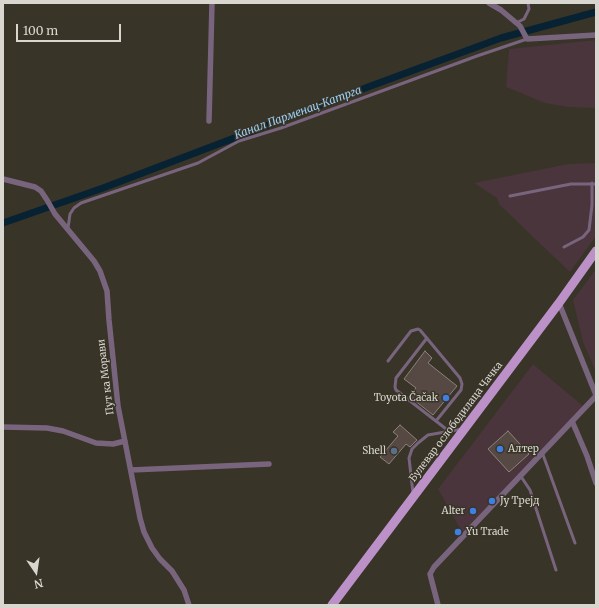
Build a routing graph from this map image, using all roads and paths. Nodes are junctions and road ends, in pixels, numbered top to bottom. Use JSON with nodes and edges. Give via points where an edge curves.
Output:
{"nodes":[{"id":1,"x":212,"y":3,"type":"edge"},
{"id":2,"x":489,"y":3,"type":"edge"},
{"id":3,"x":528,"y":3,"type":"edge"},
{"id":4,"x":518,"y":25,"type":"junction"},
{"id":5,"x":596,"y":35,"type":"edge"},
{"id":6,"x":526,"y":38,"type":"junction"},
{"id":7,"x":208,"y":121,"type":"dead end"},
{"id":8,"x":3,"y":179,"type":"edge"},
{"id":9,"x":594,"y":183,"type":"edge"},
{"id":10,"x":510,"y":196,"type":"dead end"},
{"id":11,"x":68,"y":230,"type":"junction"},
{"id":12,"x":564,"y":247,"type":"dead end"},
{"id":13,"x":596,"y":251,"type":"edge"},
{"id":14,"x":559,"y":303,"type":"junction"},
{"id":15,"x":427,"y":338,"type":"junction"},
{"id":16,"x":388,"y":361,"type":"dead end"},
{"id":17,"x":596,"y":395,"type":"edge"},
{"id":18,"x":436,"y":421,"type":"junction"},
{"id":19,"x":572,"y":421,"type":"junction"},
{"id":20,"x":3,"y":427,"type":"edge"},
{"id":21,"x":465,"y":428,"type":"junction"},
{"id":22,"x":450,"y":432,"type":"junction"},
{"id":23,"x":125,"y":441,"type":"junction"},
{"id":24,"x":542,"y":452,"type":"junction"},
{"id":25,"x":269,"y":464,"type":"dead end"},
{"id":26,"x":130,"y":470,"type":"junction"},
{"id":27,"x":520,"y":475,"type":"junction"},
{"id":28,"x":596,"y":483,"type":"edge"},
{"id":29,"x":413,"y":497,"type":"junction"},
{"id":30,"x":575,"y":543,"type":"dead end"},
{"id":31,"x":556,"y":570,"type":"dead end"},
{"id":32,"x":189,"y":605,"type":"edge"},
{"id":33,"x":332,"y":605,"type":"edge"},
{"id":34,"x":438,"y":605,"type":"edge"}],
"edges":[{"from":1,"to":7,"type":"street"},
{"from":2,"to":4,"type":"street","via":[[502,10]]},
{"from":3,"to":4,"type":"lane","via":[[524,19]]},
{"from":4,"to":6,"type":"street"},
{"from":5,"to":6,"type":"street"},
{"from":6,"to":11,"type":"lane","via":[[239,141],[198,163],[81,203],[70,214]]},
{"from":8,"to":11,"type":"street","name":"Пут ка Морави","via":[[35,188],[44,194],[52,210]]},
{"from":9,"to":10,"type":"lane","via":[[571,184]]},
{"from":9,"to":12,"type":"lane","via":[[589,230],[583,237]]},
{"from":11,"to":23,"type":"street","name":"Пут ка Морави","via":[[94,261],[107,291],[118,406]]},
{"from":13,"to":14,"type":"main road","name":"Булевар ослободилаца Чачка"},
{"from":14,"to":17,"type":"street"},
{"from":14,"to":21,"type":"main road","name":"Булевар ослободилаца Чачка"},
{"from":15,"to":16,"type":"lane","via":[[420,330],[413,330]]},
{"from":15,"to":18,"type":"lane","via":[[460,378],[462,384],[461,390]]},
{"from":15,"to":18,"type":"lane","via":[[396,378],[394,385],[396,390]]},
{"from":17,"to":19,"type":"street"},
{"from":18,"to":22,"type":"lane"},
{"from":19,"to":24,"type":"street"},
{"from":19,"to":28,"type":"street"},
{"from":20,"to":23,"type":"street","via":[[57,430],[96,442],[113,444]]},
{"from":21,"to":22,"type":"lane"},
{"from":21,"to":29,"type":"main road","name":"Булевар ослободилаца Чачка"},
{"from":22,"to":29,"type":"lane","via":[[428,435],[412,449],[409,458]]},
{"from":23,"to":26,"type":"street","name":"Пут ка Морави"},
{"from":24,"to":27,"type":"street"},
{"from":24,"to":30,"type":"lane"},
{"from":25,"to":26,"type":"street"},
{"from":26,"to":32,"type":"street","name":"Пут ка Морави","via":[[144,532],[152,548],[184,590]]},
{"from":27,"to":31,"type":"lane","via":[[530,490]]},
{"from":27,"to":34,"type":"street","via":[[434,567],[430,574]]},
{"from":29,"to":33,"type":"main road","name":"Булевар ослободилаца Чачка"}]}
